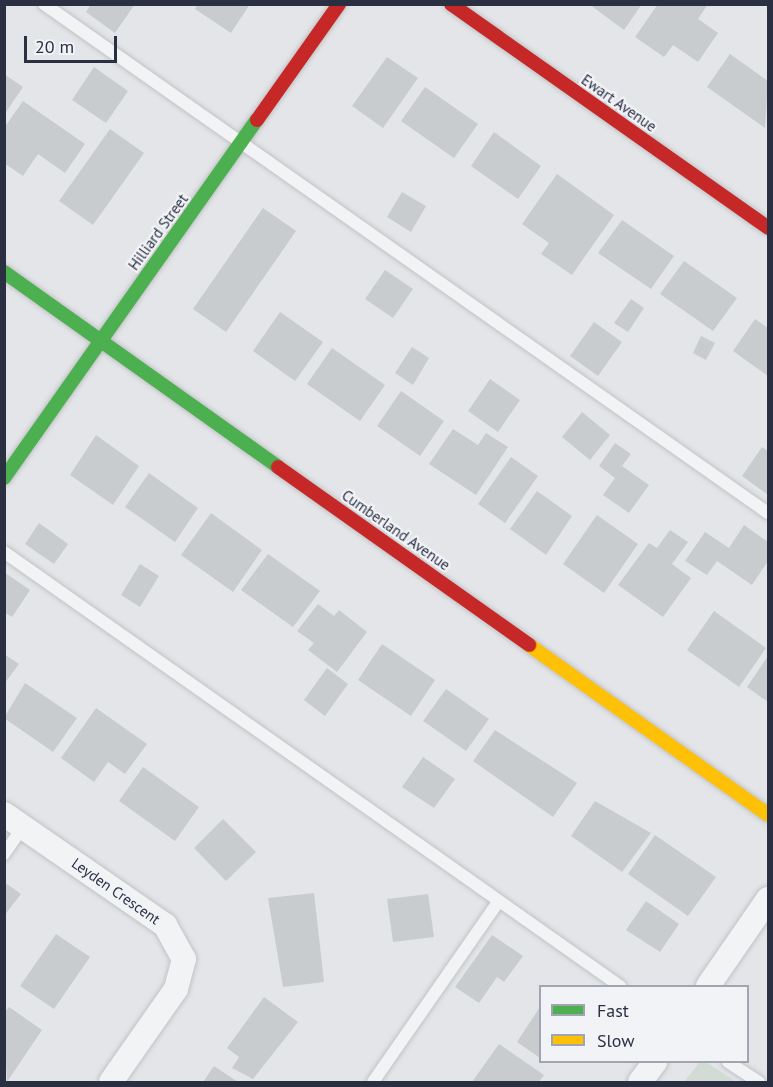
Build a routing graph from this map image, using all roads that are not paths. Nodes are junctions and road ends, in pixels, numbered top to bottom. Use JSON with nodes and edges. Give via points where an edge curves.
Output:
{"nodes":[{"id":1,"x":44,"y":4,"type":"edge"},
{"id":2,"x":339,"y":4,"type":"edge"},
{"id":3,"x":451,"y":4,"type":"edge"},
{"id":4,"x":241,"y":145,"type":"junction"},
{"id":5,"x":768,"y":228,"type":"edge"},
{"id":6,"x":4,"y":272,"type":"edge"},
{"id":7,"x":100,"y":340,"type":"junction"},
{"id":8,"x":4,"y":478,"type":"edge"},
{"id":9,"x":768,"y":513,"type":"edge"},
{"id":10,"x":4,"y":552,"type":"edge"},
{"id":11,"x":768,"y":815,"type":"edge"},
{"id":12,"x":14,"y":821,"type":"edge"},
{"id":13,"x":4,"y":854,"type":"edge"},
{"id":14,"x":768,"y":899,"type":"edge"},
{"id":15,"x":498,"y":902,"type":"junction"},
{"id":16,"x":617,"y":985,"type":"edge"},
{"id":17,"x":709,"y":985,"type":"edge"},
{"id":18,"x":654,"y":1063,"type":"edge"},
{"id":19,"x":729,"y":1063,"type":"edge"},
{"id":20,"x":111,"y":1083,"type":"edge"},
{"id":21,"x":373,"y":1083,"type":"edge"},
{"id":22,"x":640,"y":1083,"type":"edge"},
{"id":23,"x":759,"y":1083,"type":"edge"}],
"edges":[{"from":1,"to":4,"type":"lane"},
{"from":2,"to":4,"type":"street","name":"Hilliard Street"},
{"from":3,"to":5,"type":"street","name":"Ewart Avenue"},
{"from":4,"to":7,"type":"street","name":"Hilliard Street"},
{"from":4,"to":9,"type":"lane"},
{"from":6,"to":7,"type":"street","name":"Cumberland Avenue"},
{"from":7,"to":8,"type":"street","name":"Hilliard Street"},
{"from":7,"to":11,"type":"street","name":"Cumberland Avenue"},
{"from":10,"to":15,"type":"lane"},
{"from":12,"to":13,"type":"lane"},
{"from":12,"to":20,"type":"street","name":"Leyden Crescent","via":[[165,925],[184,959],[176,989]]},
{"from":14,"to":17,"type":"street"},
{"from":15,"to":16,"type":"lane"},
{"from":15,"to":21,"type":"lane"},
{"from":18,"to":22,"type":"street"},
{"from":19,"to":23,"type":"lane"}]}
